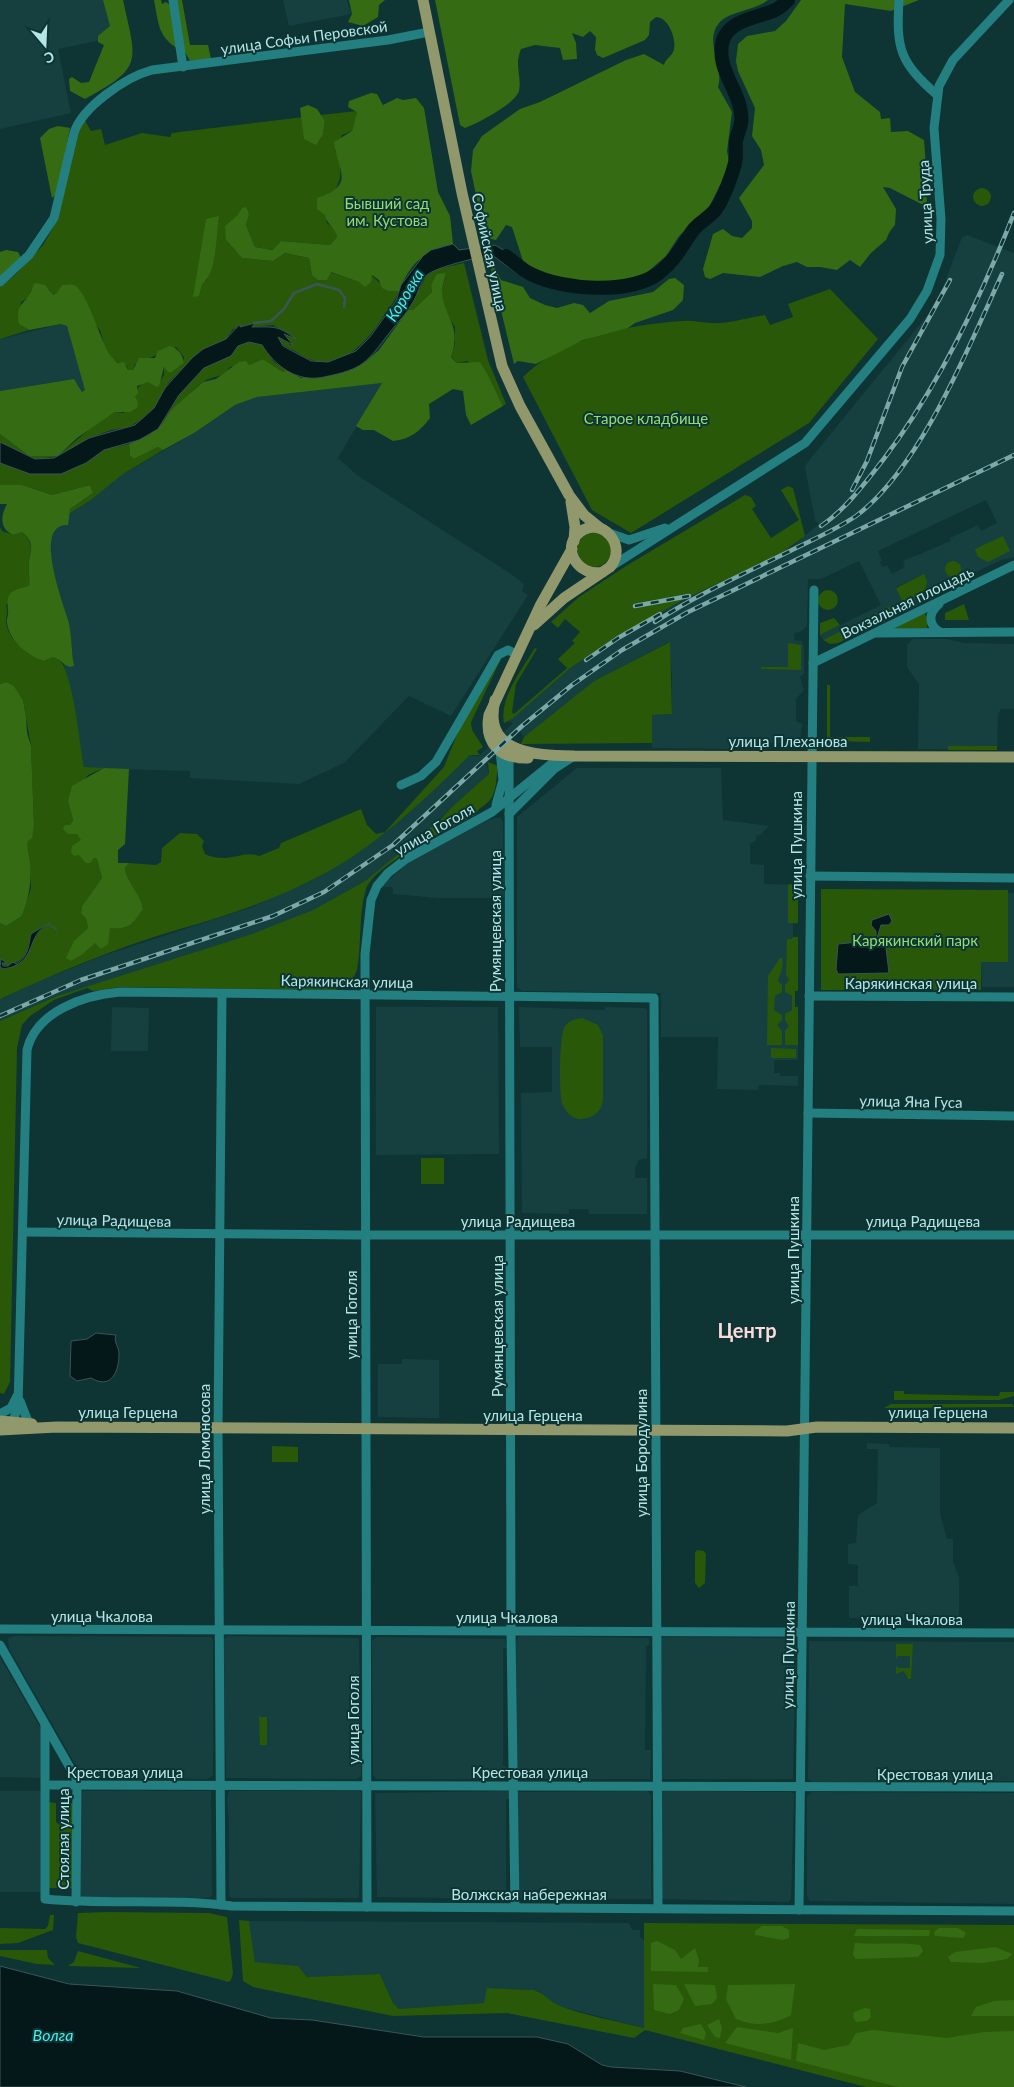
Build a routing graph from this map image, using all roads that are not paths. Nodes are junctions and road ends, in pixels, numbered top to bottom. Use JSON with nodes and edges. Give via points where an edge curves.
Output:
{"nodes":[{"id":1,"x":173,"y":0,"type":"edge"},
{"id":2,"x":423,"y":0,"type":"edge"},
{"id":3,"x":899,"y":0,"type":"edge"},
{"id":4,"x":1009,"y":0,"type":"edge"},
{"id":5,"x":430,"y":32,"type":"junction"},
{"id":6,"x":183,"y":67,"type":"junction"},
{"id":7,"x":937,"y":95,"type":"junction"},
{"id":8,"x":0,"y":282,"type":"edge"},
{"id":9,"x":570,"y":496,"type":"junction"},
{"id":10,"x":677,"y":523,"type":"junction"},
{"id":11,"x":603,"y":530,"type":"junction"},
{"id":12,"x":573,"y":545,"type":"junction"},
{"id":13,"x":1014,"y":565,"type":"edge"},
{"id":14,"x":607,"y":569,"type":"junction"},
{"id":15,"x":814,"y":590,"type":"dead end"},
{"id":16,"x":947,"y":598,"type":"junction"},
{"id":17,"x":533,"y":626,"type":"junction"},
{"id":18,"x":940,"y":632,"type":"junction"},
{"id":19,"x":1014,"y":632,"type":"edge"},
{"id":20,"x":875,"y":633,"type":"junction"},
{"id":21,"x":518,"y":655,"type":"junction"},
{"id":22,"x":813,"y":663,"type":"junction"},
{"id":23,"x":506,"y":751,"type":"junction"},
{"id":24,"x":561,"y":756,"type":"junction"},
{"id":25,"x":574,"y":756,"type":"junction"},
{"id":26,"x":811,"y":756,"type":"junction"},
{"id":27,"x":1014,"y":757,"type":"edge"},
{"id":28,"x":400,"y":785,"type":"dead end"},
{"id":29,"x":510,"y":796,"type":"junction"},
{"id":30,"x":492,"y":812,"type":"junction"},
{"id":31,"x":509,"y":814,"type":"junction"},
{"id":32,"x":810,"y":876,"type":"junction"},
{"id":33,"x":1014,"y":878,"type":"edge"},
{"id":34,"x":222,"y":994,"type":"junction"},
{"id":35,"x":365,"y":995,"type":"junction"},
{"id":36,"x":809,"y":996,"type":"junction"},
{"id":37,"x":509,"y":997,"type":"junction"},
{"id":38,"x":1014,"y":997,"type":"edge"},
{"id":39,"x":654,"y":998,"type":"joint"},
{"id":40,"x":808,"y":1112,"type":"junction"},
{"id":41,"x":1014,"y":1116,"type":"edge"},
{"id":42,"x":23,"y":1232,"type":"junction"},
{"id":43,"x":807,"y":1234,"type":"junction"},
{"id":44,"x":219,"y":1235,"type":"junction"},
{"id":45,"x":365,"y":1235,"type":"junction"},
{"id":46,"x":510,"y":1235,"type":"junction"},
{"id":47,"x":1014,"y":1235,"type":"edge"},
{"id":48,"x":655,"y":1236,"type":"junction"},
{"id":49,"x":18,"y":1391,"type":"junction"},
{"id":50,"x":0,"y":1414,"type":"edge"},
{"id":51,"x":6,"y":1421,"type":"edge"},
{"id":52,"x":31,"y":1424,"type":"junction"},
{"id":53,"x":51,"y":1427,"type":"junction"},
{"id":54,"x":218,"y":1427,"type":"junction"},
{"id":55,"x":1014,"y":1428,"type":"edge"},
{"id":56,"x":366,"y":1429,"type":"junction"},
{"id":57,"x":804,"y":1429,"type":"junction"},
{"id":58,"x":0,"y":1430,"type":"edge"},
{"id":59,"x":511,"y":1430,"type":"junction"},
{"id":60,"x":655,"y":1430,"type":"junction"},
{"id":61,"x":0,"y":1629,"type":"edge"},
{"id":62,"x":219,"y":1630,"type":"junction"},
{"id":63,"x":366,"y":1630,"type":"junction"},
{"id":64,"x":511,"y":1631,"type":"junction"},
{"id":65,"x":655,"y":1631,"type":"junction"},
{"id":66,"x":802,"y":1632,"type":"junction"},
{"id":67,"x":1014,"y":1633,"type":"edge"},
{"id":68,"x":0,"y":1645,"type":"edge"},
{"id":69,"x":46,"y":1725,"type":"junction"},
{"id":70,"x":46,"y":1785,"type":"junction"},
{"id":71,"x":78,"y":1785,"type":"junction"},
{"id":72,"x":367,"y":1786,"type":"junction"},
{"id":73,"x":513,"y":1786,"type":"junction"},
{"id":74,"x":656,"y":1786,"type":"junction"},
{"id":75,"x":801,"y":1787,"type":"junction"},
{"id":76,"x":1014,"y":1788,"type":"edge"},
{"id":77,"x":220,"y":1790,"type":"junction"},
{"id":78,"x":45,"y":1900,"type":"joint"},
{"id":79,"x":76,"y":1902,"type":"junction"},
{"id":80,"x":221,"y":1904,"type":"junction"},
{"id":81,"x":367,"y":1907,"type":"junction"},
{"id":82,"x":515,"y":1907,"type":"junction"},
{"id":83,"x":658,"y":1908,"type":"junction"},
{"id":84,"x":798,"y":1910,"type":"junction"},
{"id":85,"x":1014,"y":1912,"type":"edge"}],
"edges":[{"from":1,"to":6,"type":"street"},
{"from":2,"to":5,"type":"main road","name":"Софийская улица"},
{"from":3,"to":7,"type":"street","via":[[899,38],[906,63],[913,74]]},
{"from":4,"to":7,"type":"street","name":"улица Труда","via":[[953,60],[942,78]]},
{"from":5,"to":6,"type":"street","name":"улица Софьи Перовской"},
{"from":5,"to":9,"type":"main road","name":"Софийская улица","via":[[496,347],[505,375]]},
{"from":6,"to":8,"type":"street","name":"улица Софьи Перовской","via":[[137,75],[84,115],[74,133],[54,218],[29,255]]},
{"from":7,"to":10,"type":"street","name":"улица Труда","via":[[934,128],[942,246],[933,278],[910,319],[805,443]]},
{"from":9,"to":11,"type":"main road","name":"Софийская улица","via":[[584,515]]},
{"from":9,"to":12,"type":"main road","name":"Софийская улица","via":[[575,527]]},
{"from":10,"to":11,"type":"street","via":[[629,540]]},
{"from":10,"to":14,"type":"street"},
{"from":11,"to":12,"type":"main road","via":[[584,530]]},
{"from":11,"to":14,"type":"main road","via":[[614,539],[617,549],[616,559]]},
{"from":12,"to":14,"type":"main road","via":[[574,561],[580,568],[591,573]]},
{"from":12,"to":17,"type":"main road","via":[[540,606]]},
{"from":13,"to":16,"type":"street","name":"Вокзальная площадь"},
{"from":14,"to":17,"type":"main road","via":[[564,598]]},
{"from":15,"to":22,"type":"street","name":"улица Пушкина"},
{"from":16,"to":18,"type":"street","via":[[931,614],[932,626]]},
{"from":16,"to":20,"type":"street","name":"Вокзальная площадь"},
{"from":17,"to":21,"type":"main road"},
{"from":18,"to":19,"type":"street"},
{"from":18,"to":20,"type":"street"},
{"from":20,"to":22,"type":"street","name":"Вокзальная площадь"},
{"from":21,"to":23,"type":"main road","via":[[489,715],[491,740]]},
{"from":21,"to":28,"type":"street","via":[[508,650],[498,655],[436,762],[422,776]]},
{"from":22,"to":26,"type":"street","name":"улица Пушкина"},
{"from":23,"to":24,"type":"main road","name":"улица Плеханова"},
{"from":23,"to":29,"type":"street","name":"Румянцевская улица"},
{"from":23,"to":30,"type":"street","via":[[500,797]]},
{"from":24,"to":25,"type":"main road","name":"улица Плеханова"},
{"from":24,"to":29,"type":"street","name":"улица Гоголя"},
{"from":25,"to":26,"type":"main road","name":"улица Плеханова"},
{"from":25,"to":31,"type":"street","via":[[554,769]]},
{"from":26,"to":27,"type":"main road","name":"улица Плеханова"},
{"from":26,"to":32,"type":"street","name":"улица Пушкина"},
{"from":29,"to":30,"type":"street","name":"улица Гоголя"},
{"from":29,"to":31,"type":"street","name":"Румянцевская улица"},
{"from":30,"to":35,"type":"street","name":"улица Гоголя","via":[[406,860],[376,886],[366,924]]},
{"from":31,"to":37,"type":"street","name":"Румянцевская улица"},
{"from":32,"to":33,"type":"street"},
{"from":32,"to":36,"type":"street","name":"улица Пушкина"},
{"from":34,"to":35,"type":"street","name":"Карякинская улица"},
{"from":34,"to":42,"type":"street","name":"Карякинская улица","via":[[110,993],[82,1000],[46,1020],[32,1036],[26,1050]]},
{"from":34,"to":44,"type":"street","name":"улица Ломоносова"},
{"from":35,"to":37,"type":"street","name":"Карякинская улица"},
{"from":35,"to":45,"type":"street","name":"улица Гоголя"},
{"from":36,"to":38,"type":"street","name":"Карякинская улица"},
{"from":36,"to":40,"type":"street","name":"улица Пушкина"},
{"from":37,"to":39,"type":"street","name":"Карякинская улица"},
{"from":37,"to":46,"type":"street","name":"Румянцевская улица"},
{"from":39,"to":48,"type":"street","name":"улица Бородулина"},
{"from":40,"to":41,"type":"street","name":"улица Яна Гуса"},
{"from":40,"to":43,"type":"street","name":"улица Пушкина"},
{"from":42,"to":44,"type":"street","name":"улица Радищева"},
{"from":42,"to":49,"type":"street"},
{"from":43,"to":47,"type":"street","name":"улица Радищева"},
{"from":43,"to":48,"type":"street","name":"улица Радищева"},
{"from":43,"to":57,"type":"street","name":"улица Пушкина"},
{"from":44,"to":45,"type":"street","name":"улица Радищева"},
{"from":44,"to":54,"type":"street","name":"улица Ломоносова"},
{"from":45,"to":46,"type":"street","name":"улица Радищева"},
{"from":45,"to":56,"type":"street","name":"улица Гоголя"},
{"from":46,"to":48,"type":"street","name":"улица Радищева"},
{"from":46,"to":59,"type":"street","name":"Румянцевская улица"},
{"from":48,"to":60,"type":"street","name":"улица Бородулина"},
{"from":49,"to":50,"type":"street","via":[[12,1406]]},
{"from":49,"to":51,"type":"street","via":[[18,1410]]},
{"from":49,"to":52,"type":"street"},
{"from":51,"to":52,"type":"main road","name":"улица Герцена"},
{"from":51,"to":58,"type":"street"},
{"from":52,"to":53,"type":"main road","name":"улица Герцена"},
{"from":53,"to":54,"type":"main road","name":"улица Герцена"},
{"from":53,"to":58,"type":"main road","name":"улица Герцена"},
{"from":54,"to":56,"type":"main road","name":"улица Герцена"},
{"from":54,"to":62,"type":"street","name":"улица Ломоносова"},
{"from":55,"to":57,"type":"main road","name":"улица Герцена"},
{"from":56,"to":59,"type":"main road","name":"улица Герцена"},
{"from":56,"to":63,"type":"street","name":"улица Гоголя"},
{"from":57,"to":60,"type":"main road","name":"улица Герцена"},
{"from":57,"to":66,"type":"street","name":"улица Пушкина"},
{"from":59,"to":60,"type":"main road","name":"улица Герцена"},
{"from":59,"to":64,"type":"street","name":"Румянцевская улица"},
{"from":60,"to":65,"type":"street","name":"улица Бородулина"},
{"from":61,"to":62,"type":"street","name":"улица Чкалова"},
{"from":62,"to":63,"type":"street","name":"улица Чкалова"},
{"from":62,"to":77,"type":"street","name":"улица Ломоносова"},
{"from":63,"to":64,"type":"street","name":"улица Чкалова"},
{"from":63,"to":72,"type":"street","name":"улица Гоголя"},
{"from":64,"to":65,"type":"street","name":"улица Чкалова"},
{"from":64,"to":73,"type":"street","name":"Румянцевская улица"},
{"from":65,"to":66,"type":"street","name":"улица Чкалова"},
{"from":65,"to":74,"type":"street","name":"улица Бородулина"},
{"from":66,"to":67,"type":"street","name":"улица Чкалова"},
{"from":66,"to":75,"type":"street","name":"улица Пушкина"},
{"from":68,"to":69,"type":"street","name":"Стоялая улица"},
{"from":69,"to":70,"type":"street","name":"Стоялая улица"},
{"from":69,"to":71,"type":"street","name":"Стоялая улица"},
{"from":70,"to":71,"type":"street","name":"Крестовая улица"},
{"from":70,"to":78,"type":"street","name":"Стоялая улица"},
{"from":71,"to":77,"type":"street","name":"Крестовая улица"},
{"from":71,"to":79,"type":"street","name":"Стоялая улица"},
{"from":72,"to":73,"type":"street","name":"Крестовая улица"},
{"from":72,"to":77,"type":"street","name":"Крестовая улица"},
{"from":72,"to":81,"type":"street","name":"улица Гоголя"},
{"from":73,"to":74,"type":"street","name":"Крестовая улица"},
{"from":73,"to":82,"type":"street","name":"Румянцевская улица"},
{"from":74,"to":75,"type":"street","name":"Крестовая улица"},
{"from":74,"to":83,"type":"street","name":"улица Бородулина"},
{"from":75,"to":76,"type":"street","name":"Крестовая улица"},
{"from":75,"to":84,"type":"street","name":"улица Пушкина"},
{"from":77,"to":80,"type":"street","name":"улица Ломоносова"},
{"from":78,"to":79,"type":"street","name":"Волжская набережная"},
{"from":79,"to":80,"type":"street","name":"Волжская набережная"},
{"from":80,"to":81,"type":"street","name":"Волжская набережная"},
{"from":81,"to":82,"type":"street","name":"Волжская набережная"},
{"from":82,"to":83,"type":"street","name":"Волжская набережная"},
{"from":83,"to":84,"type":"street","name":"Волжская набережная"},
{"from":84,"to":85,"type":"street","name":"Волжская набережная"}]}
